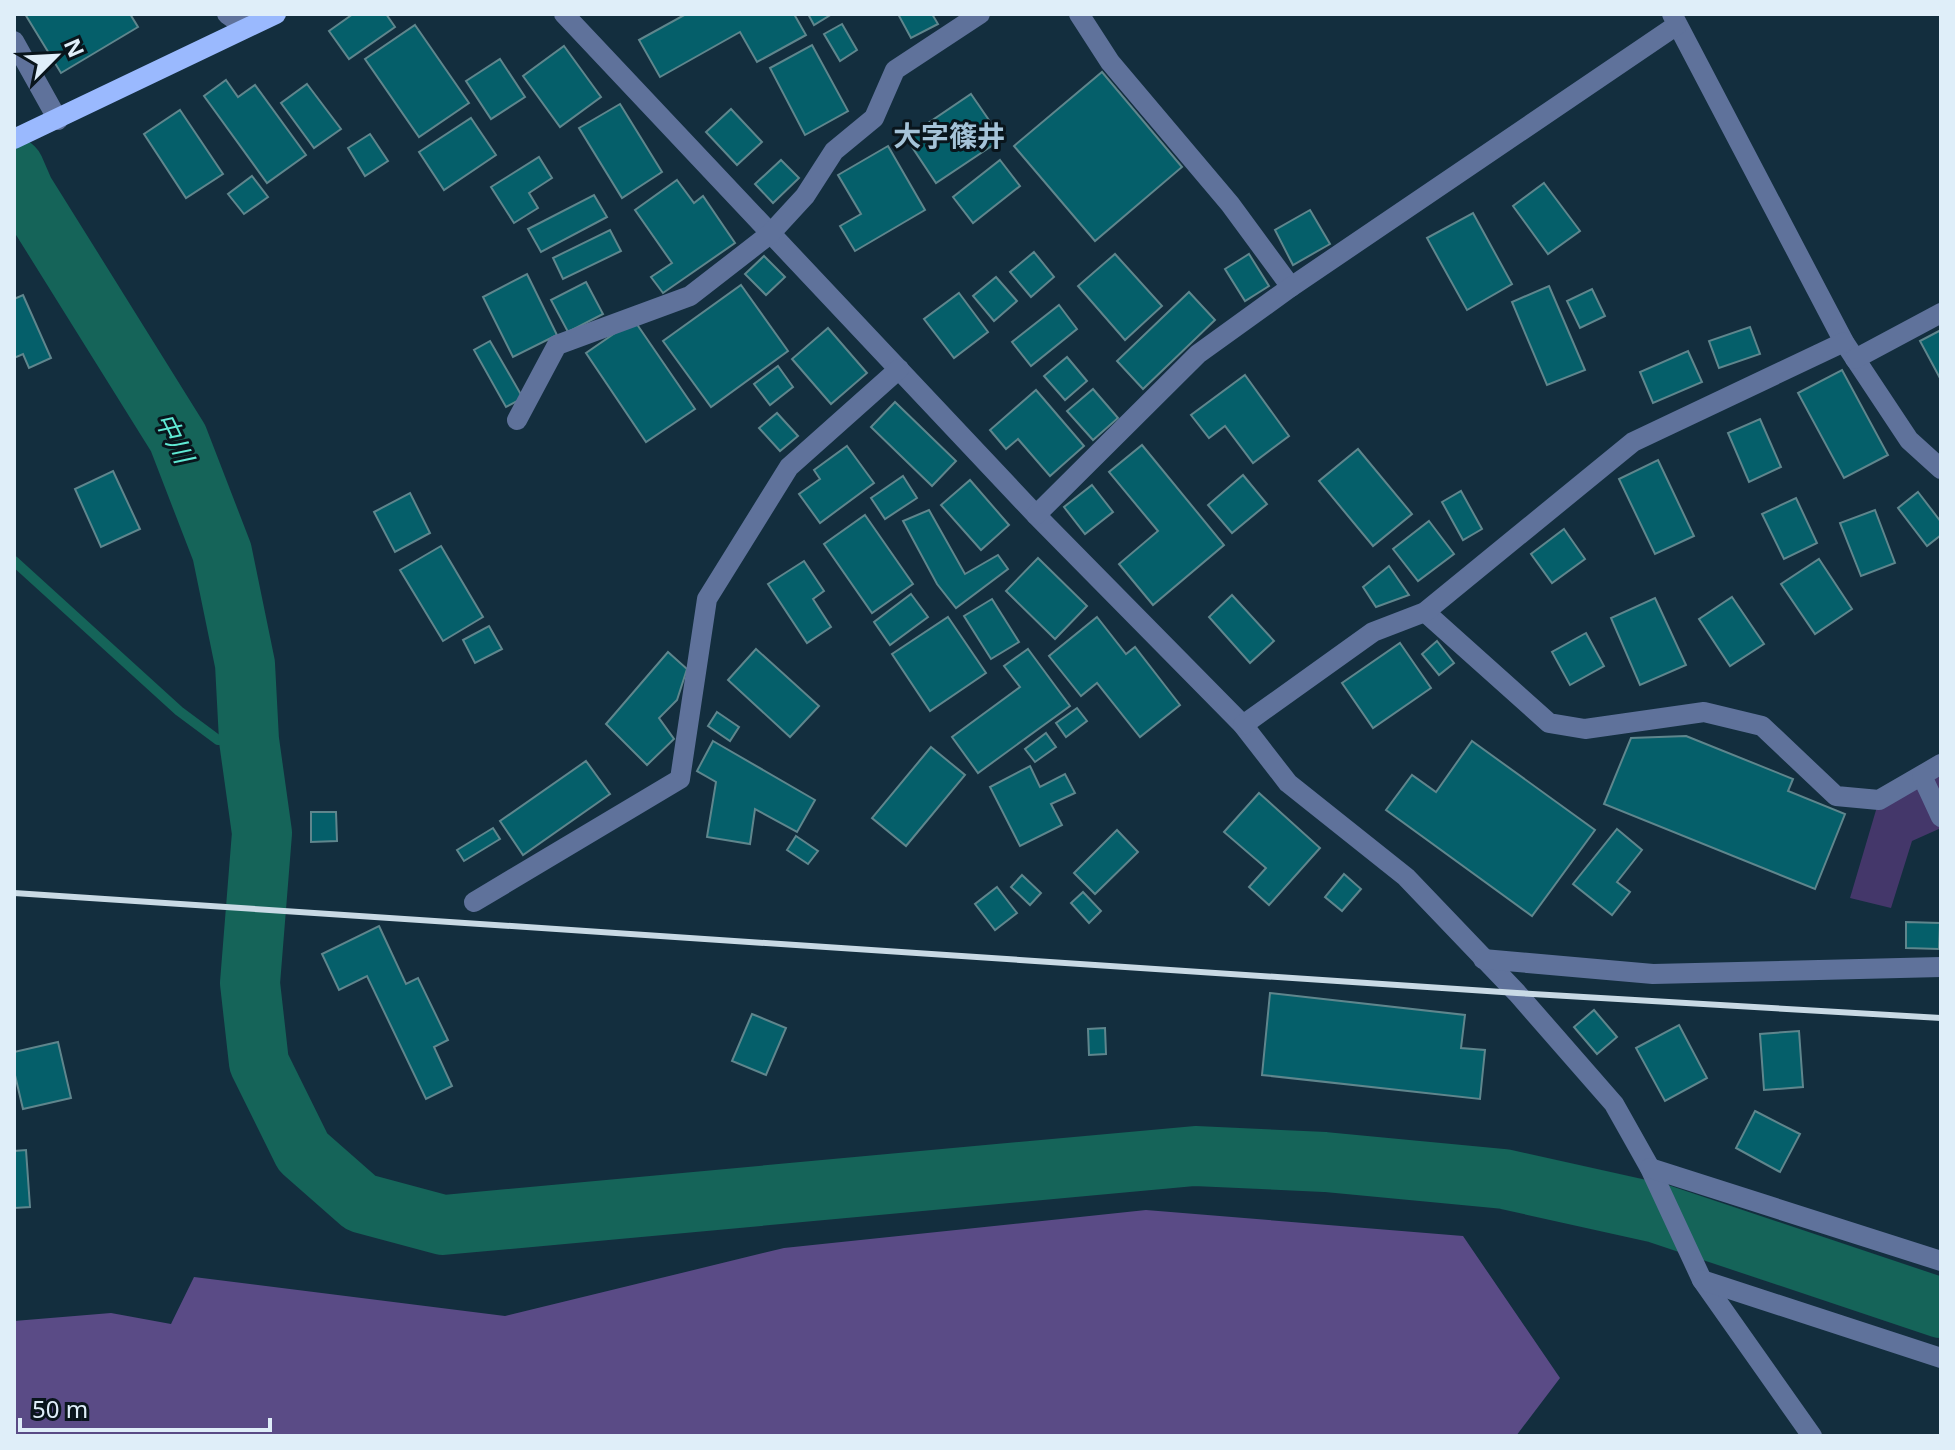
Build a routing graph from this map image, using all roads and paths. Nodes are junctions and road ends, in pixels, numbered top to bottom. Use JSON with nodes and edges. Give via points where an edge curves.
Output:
{"nodes":[{"id":1,"x":227,"y":14,"type":"edge"},
{"id":2,"x":276,"y":14,"type":"edge"},
{"id":3,"x":564,"y":14,"type":"edge"},
{"id":4,"x":980,"y":14,"type":"edge"},
{"id":5,"x":1079,"y":14,"type":"edge"},
{"id":6,"x":1675,"y":19,"type":"edge"},
{"id":7,"x":244,"y":26,"type":"junction"},
{"id":8,"x":14,"y":41,"type":"edge"},
{"id":9,"x":58,"y":120,"type":"junction"},
{"id":10,"x":14,"y":139,"type":"edge"},
{"id":11,"x":770,"y":234,"type":"junction"},
{"id":12,"x":1291,"y":287,"type":"junction"},
{"id":13,"x":1941,"y":313,"type":"edge"},
{"id":14,"x":1850,"y":350,"type":"junction"},
{"id":15,"x":899,"y":369,"type":"junction"},
{"id":16,"x":517,"y":420,"type":"dead end"},
{"id":17,"x":1941,"y":469,"type":"edge"},
{"id":18,"x":1036,"y":515,"type":"junction"},
{"id":19,"x":1425,"y":612,"type":"junction"},
{"id":20,"x":1243,"y":725,"type":"junction"},
{"id":21,"x":1941,"y":764,"type":"edge"},
{"id":22,"x":1922,"y":776,"type":"junction"},
{"id":23,"x":1941,"y":817,"type":"edge"},
{"id":24,"x":474,"y":902,"type":"dead end"},
{"id":25,"x":1483,"y":959,"type":"junction"},
{"id":26,"x":1941,"y":967,"type":"edge"},
{"id":27,"x":1650,"y":1168,"type":"junction"},
{"id":28,"x":1941,"y":1261,"type":"edge"},
{"id":29,"x":1702,"y":1280,"type":"junction"},
{"id":30,"x":1941,"y":1358,"type":"edge"},
{"id":31,"x":1812,"y":1436,"type":"edge"}],
"edges":[{"from":1,"to":7,"type":"street"},
{"from":2,"to":7,"type":"main road"},
{"from":3,"to":11,"type":"street"},
{"from":4,"to":11,"type":"street","via":[[895,70],[874,118],[834,151],[805,196]]},
{"from":5,"to":12,"type":"street","via":[[1110,62],[1230,204]]},
{"from":6,"to":12,"type":"street"},
{"from":6,"to":14,"type":"street"},
{"from":7,"to":9,"type":"main road"},
{"from":8,"to":9,"type":"street"},
{"from":9,"to":10,"type":"main road"},
{"from":11,"to":15,"type":"street"},
{"from":11,"to":16,"type":"street","via":[[690,296],[557,345]]},
{"from":12,"to":18,"type":"street","via":[[1198,354]]},
{"from":13,"to":14,"type":"street"},
{"from":14,"to":17,"type":"street","via":[[1909,440]]},
{"from":14,"to":19,"type":"street","via":[[1633,442]]},
{"from":15,"to":18,"type":"street"},
{"from":15,"to":24,"type":"street","via":[[789,467],[707,599],[680,779]]},
{"from":18,"to":20,"type":"street"},
{"from":19,"to":20,"type":"street","via":[[1373,632]]},
{"from":19,"to":22,"type":"street","via":[[1549,723],[1585,729],[1704,712],[1762,726],[1836,796],[1879,800]]},
{"from":20,"to":25,"type":"street","via":[[1288,783],[1406,877]]},
{"from":21,"to":22,"type":"street"},
{"from":22,"to":23,"type":"street"},
{"from":25,"to":26,"type":"street","via":[[1653,974]]},
{"from":25,"to":27,"type":"street","via":[[1614,1104]]},
{"from":27,"to":28,"type":"street"},
{"from":27,"to":29,"type":"street"},
{"from":29,"to":30,"type":"street"},
{"from":29,"to":31,"type":"street"}]}
